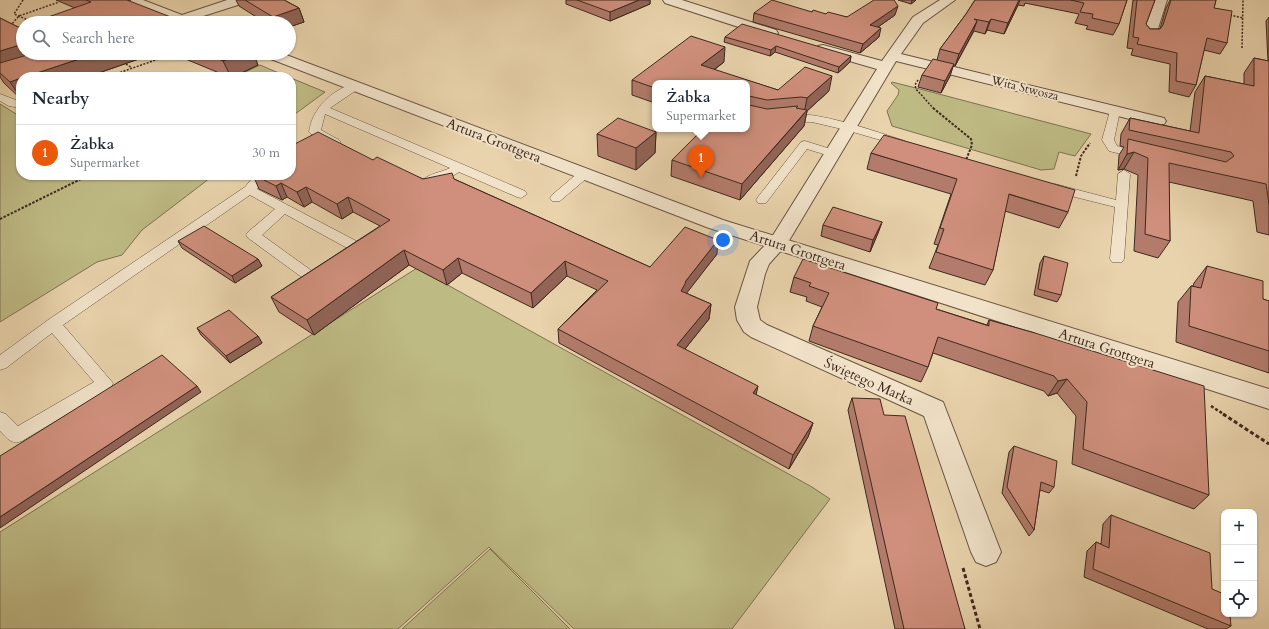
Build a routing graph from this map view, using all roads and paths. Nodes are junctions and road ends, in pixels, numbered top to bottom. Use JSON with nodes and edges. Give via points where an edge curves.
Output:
{"nodes":[{"id":1,"x":23,"y":0,"type":"edge"},
{"id":2,"x":132,"y":0,"type":"edge"},
{"id":3,"x":240,"y":0,"type":"edge"},
{"id":4,"x":669,"y":0,"type":"edge"},
{"id":5,"x":949,"y":0,"type":"edge"},
{"id":6,"x":1161,"y":0,"type":"edge"},
{"id":7,"x":1243,"y":0,"type":"edge"},
{"id":8,"x":58,"y":2,"type":"dead end"},
{"id":9,"x":1228,"y":15,"type":"edge"},
{"id":10,"x":19,"y":16,"type":"joint"},
{"id":11,"x":174,"y":16,"type":"edge"},
{"id":12,"x":200,"y":16,"type":"edge"},
{"id":13,"x":1243,"y":18,"type":"junction"},
{"id":14,"x":16,"y":19,"type":"edge"},
{"id":15,"x":10,"y":26,"type":"edge"},
{"id":16,"x":1150,"y":35,"type":"edge"},
{"id":17,"x":785,"y":38,"type":"edge"},
{"id":18,"x":808,"y":44,"type":"edge"},
{"id":19,"x":1242,"y":48,"type":"dead end"},
{"id":20,"x":155,"y":60,"type":"edge"},
{"id":21,"x":286,"y":60,"type":"edge"},
{"id":22,"x":889,"y":62,"type":"junction"},
{"id":23,"x":126,"y":64,"type":"dead end"},
{"id":24,"x":927,"y":64,"type":"junction"},
{"id":25,"x":132,"y":68,"type":"junction"},
{"id":26,"x":121,"y":72,"type":"edge"},
{"id":27,"x":354,"y":87,"type":"junction"},
{"id":28,"x":0,"y":97,"type":"edge"},
{"id":29,"x":16,"y":104,"type":"edge"},
{"id":30,"x":1095,"y":105,"type":"junction"},
{"id":31,"x":323,"y":109,"type":"junction"},
{"id":32,"x":1115,"y":111,"type":"junction"},
{"id":33,"x":750,"y":117,"type":"edge"},
{"id":34,"x":1158,"y":121,"type":"dead end"},
{"id":35,"x":848,"y":128,"type":"junction"},
{"id":36,"x":315,"y":132,"type":"junction"},
{"id":37,"x":303,"y":141,"type":"edge"},
{"id":38,"x":913,"y":146,"type":"edge"},
{"id":39,"x":349,"y":148,"type":"edge"},
{"id":40,"x":833,"y":153,"type":"junction"},
{"id":41,"x":1150,"y":157,"type":"edge"},
{"id":42,"x":965,"y":162,"type":"edge"},
{"id":43,"x":458,"y":167,"type":"junction"},
{"id":44,"x":1124,"y":174,"type":"dead end"},
{"id":45,"x":583,"y":175,"type":"junction"},
{"id":46,"x":417,"y":179,"type":"edge"},
{"id":47,"x":79,"y":180,"type":"edge"},
{"id":48,"x":258,"y":180,"type":"edge"},
{"id":49,"x":1044,"y":184,"type":"edge"},
{"id":50,"x":249,"y":190,"type":"junction"},
{"id":51,"x":1073,"y":192,"type":"junction"},
{"id":52,"x":521,"y":194,"type":"dead end"},
{"id":53,"x":556,"y":198,"type":"dead end"},
{"id":54,"x":762,"y":200,"type":"dead end"},
{"id":55,"x":1122,"y":206,"type":"junction"},
{"id":56,"x":284,"y":208,"type":"junction"},
{"id":57,"x":0,"y":219,"type":"edge"},
{"id":58,"x":777,"y":244,"type":"junction"},
{"id":59,"x":1117,"y":259,"type":"dead end"},
{"id":60,"x":53,"y":324,"type":"junction"},
{"id":61,"x":0,"y":364,"type":"edge"},
{"id":62,"x":1269,"y":399,"type":"edge"},
{"id":63,"x":1211,"y":406,"type":"dead end"},
{"id":64,"x":0,"y":419,"type":"edge"},
{"id":65,"x":1269,"y":444,"type":"edge"},
{"id":66,"x":986,"y":552,"type":"dead end"}],
"edges":[{"from":1,"to":10,"type":"path","via":[[14,14]]},
{"from":2,"to":11,"type":"street"},
{"from":3,"to":12,"type":"street"},
{"from":4,"to":17,"type":"street"},
{"from":5,"to":22,"type":"street","via":[[918,20]]},
{"from":6,"to":16,"type":"street"},
{"from":7,"to":13,"type":"path"},
{"from":8,"to":10,"type":"path"},
{"from":9,"to":13,"type":"path"},
{"from":13,"to":19,"type":"path"},
{"from":14,"to":15,"type":"path"},
{"from":18,"to":22,"type":"street","name":"Wita Stwosza"},
{"from":20,"to":25,"type":"path"},
{"from":21,"to":27,"type":"street","name":"Artura Grottgera"},
{"from":22,"to":24,"type":"street","name":"Wita Stwosza"},
{"from":22,"to":35,"type":"street"},
{"from":23,"to":25,"type":"path"},
{"from":24,"to":30,"type":"street","name":"Wita Stwosza"},
{"from":24,"to":42,"type":"path","via":[[915,85],[916,88],[971,139],[972,145]]},
{"from":25,"to":26,"type":"path"},
{"from":27,"to":31,"type":"lane","via":[[333,98]]},
{"from":27,"to":45,"type":"street","name":"Artura Grottgera"},
{"from":28,"to":29,"type":"lane"},
{"from":30,"to":32,"type":"street","name":"Wita Stwosza"},
{"from":30,"to":51,"type":"path","via":[[1099,128],[1081,156]]},
{"from":31,"to":36,"type":"lane","via":[[315,122]]},
{"from":31,"to":43,"type":"lane"},
{"from":32,"to":34,"type":"street","name":"Wita Stwosza"},
{"from":32,"to":41,"type":"lane","via":[[1108,140],[1113,149]]},
{"from":33,"to":35,"type":"lane","via":[[765,120],[798,117]]},
{"from":35,"to":38,"type":"lane"},
{"from":35,"to":40,"type":"street"},
{"from":36,"to":37,"type":"lane"},
{"from":36,"to":39,"type":"lane"},
{"from":40,"to":54,"type":"lane","via":[[805,144]]},
{"from":40,"to":58,"type":"street"},
{"from":43,"to":46,"type":"lane","via":[[437,179]]},
{"from":43,"to":52,"type":"lane"},
{"from":44,"to":55,"type":"lane"},
{"from":45,"to":53,"type":"lane"},
{"from":45,"to":58,"type":"street","name":"Artura Grottgera"},
{"from":47,"to":57,"type":"path"},
{"from":48,"to":50,"type":"lane"},
{"from":49,"to":51,"type":"lane"},
{"from":50,"to":56,"type":"lane"},
{"from":50,"to":60,"type":"lane"},
{"from":51,"to":55,"type":"lane"},
{"from":55,"to":59,"type":"lane"},
{"from":56,"to":56,"type":"lane","via":[[350,244],[357,247],[312,278],[253,235]]},
{"from":58,"to":62,"type":"street","name":"Artura Grottgera"},
{"from":58,"to":66,"type":"street","name":"Świętego Marka","via":[[760,261],[755,274],[746,307],[752,326],[934,409]]},
{"from":60,"to":61,"type":"lane"},
{"from":60,"to":64,"type":"lane","via":[[105,382],[16,436]]},
{"from":63,"to":65,"type":"path"}]}
